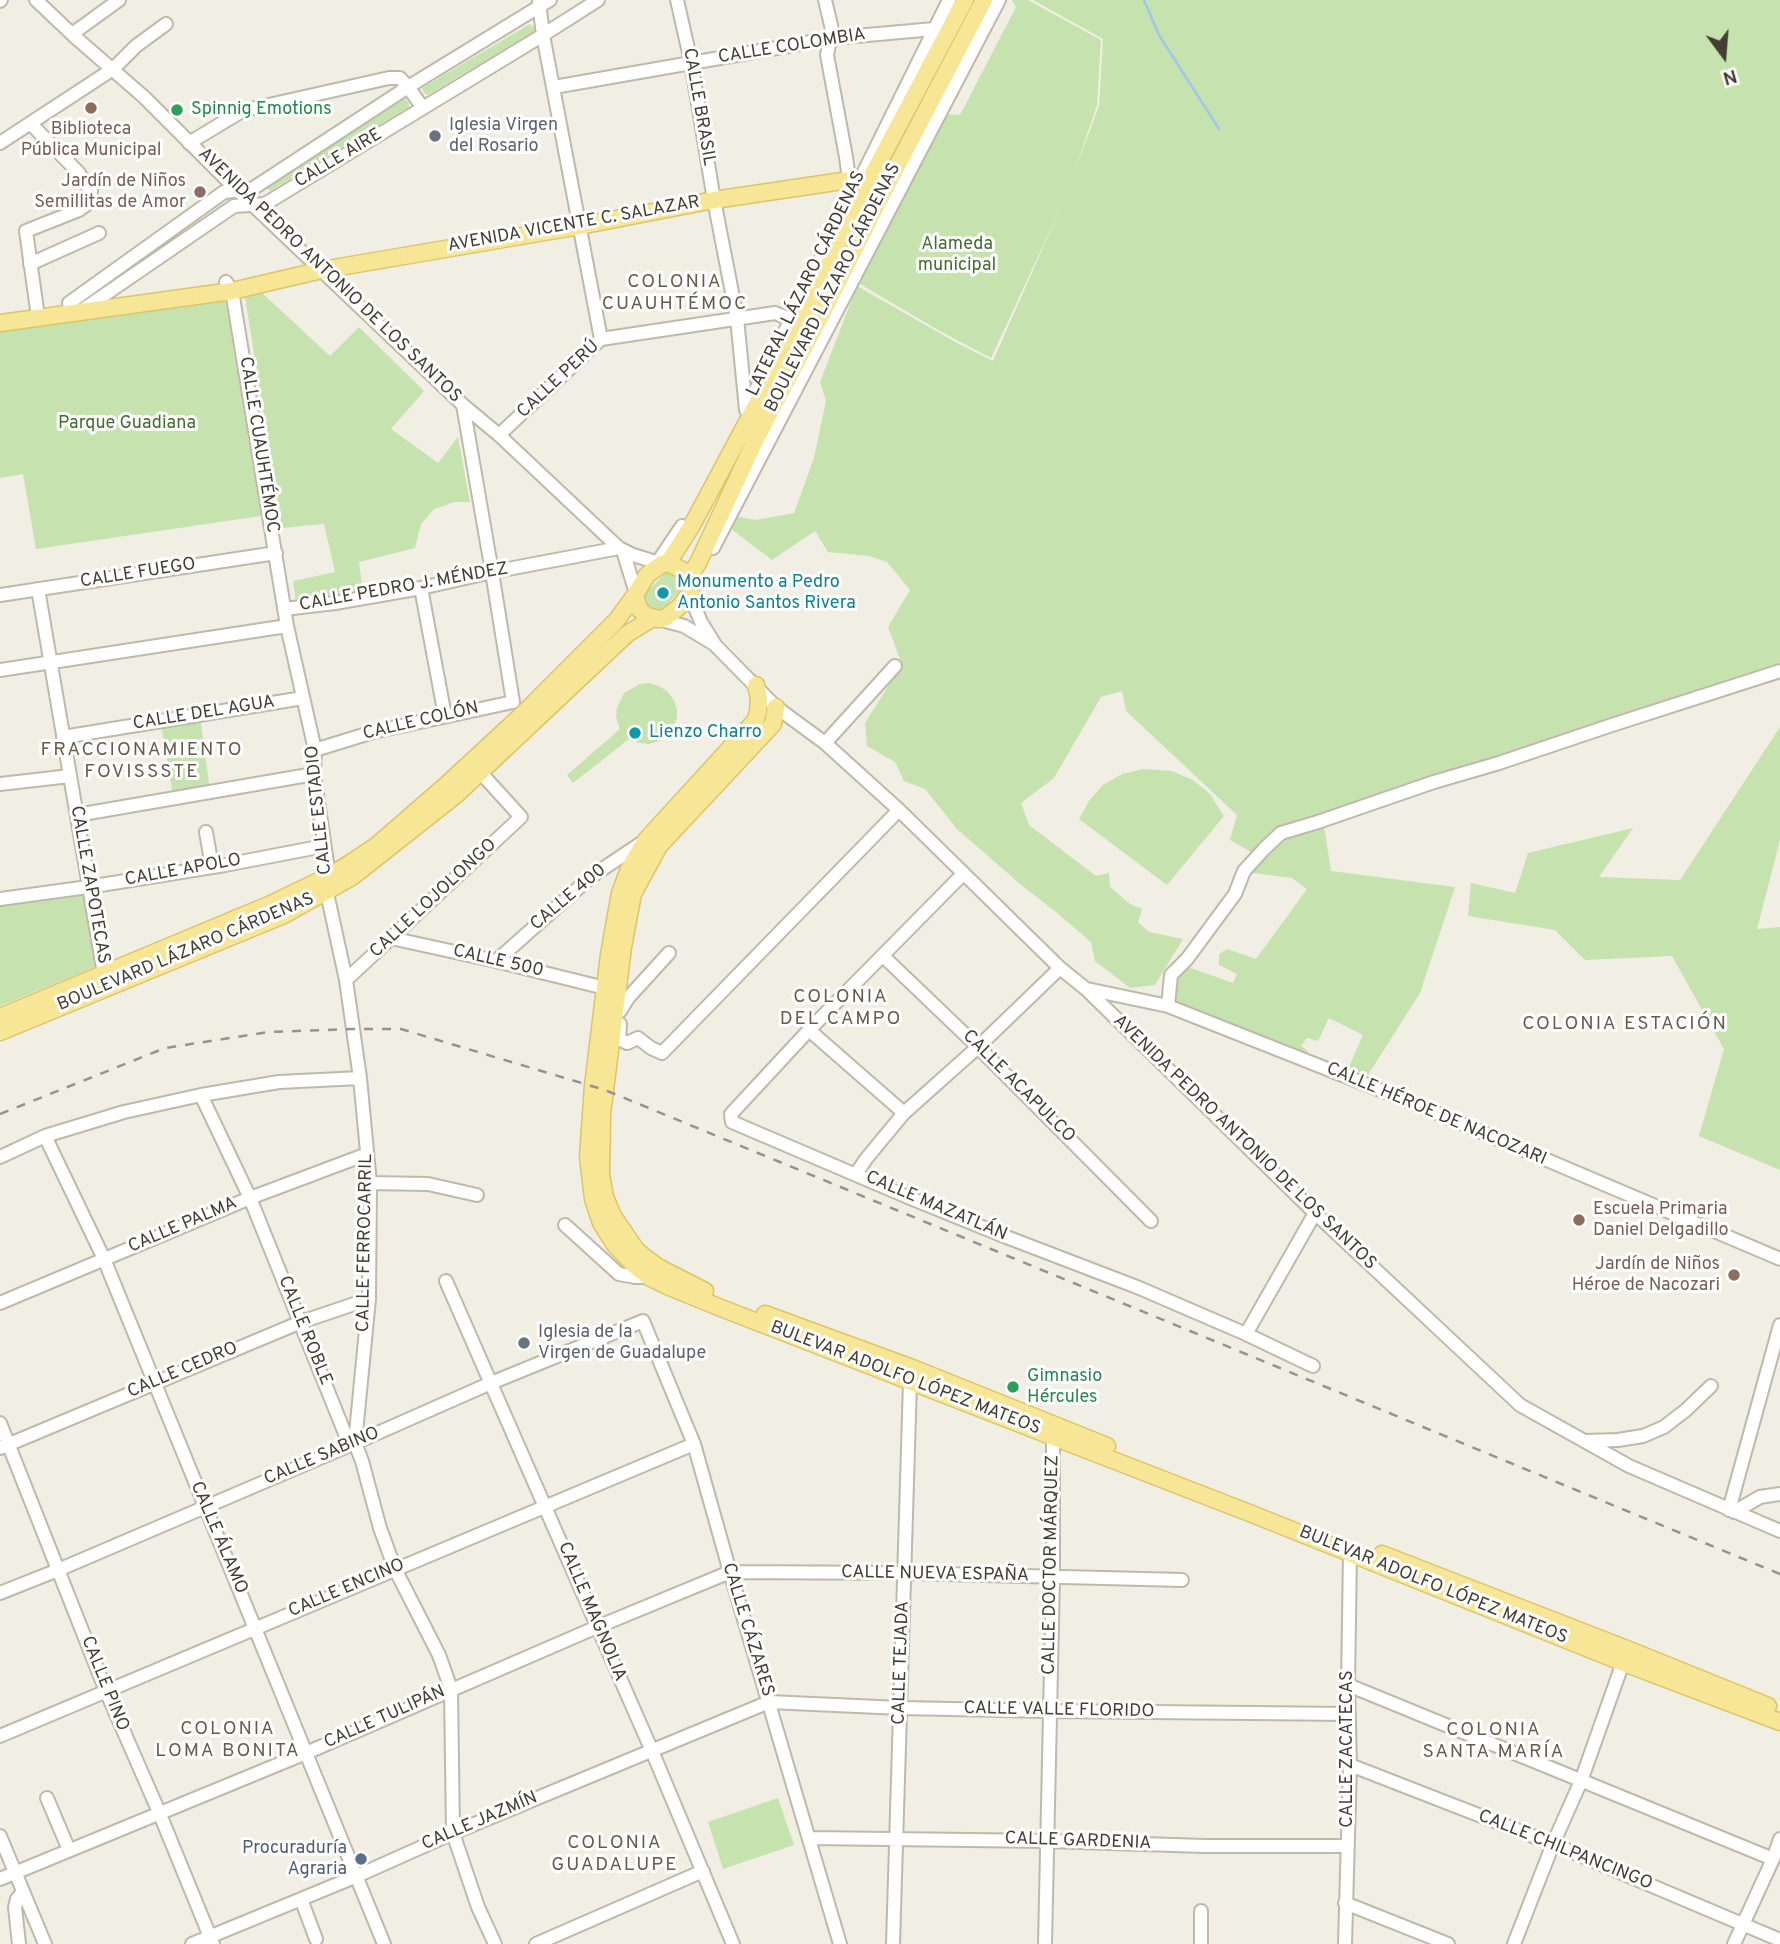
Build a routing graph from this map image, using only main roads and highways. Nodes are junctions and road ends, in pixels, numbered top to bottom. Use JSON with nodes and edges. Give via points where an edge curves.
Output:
{"nodes":[{"id":1,"x":965,"y":0,"type":"edge"},
{"id":2,"x":984,"y":0,"type":"edge"},
{"id":3,"x":948,"y":35,"type":"junction"},
{"id":4,"x":858,"y":182,"type":"junction"},
{"id":5,"x":886,"y":187,"type":"junction"},
{"id":6,"x":229,"y":286,"type":"junction"},
{"id":7,"x":74,"y":309,"type":"junction"},
{"id":8,"x":38,"y":313,"type":"junction"},
{"id":9,"x":0,"y":315,"type":"edge"},
{"id":10,"x":0,"y":323,"type":"edge"},
{"id":11,"x":744,"y":421,"type":"junction"},
{"id":12,"x":755,"y":440,"type":"junction"},
{"id":13,"x":662,"y":564,"type":"junction"},
{"id":14,"x":690,"y":585,"type":"junction"},
{"id":15,"x":635,"y":594,"type":"junction"},
{"id":16,"x":655,"y":618,"type":"junction"},
{"id":17,"x":756,"y":685,"type":"road end"},
{"id":18,"x":776,"y":707,"type":"road end"},
{"id":19,"x":328,"y":884,"type":"junction"},
{"id":20,"x":0,"y":1017,"type":"edge"},
{"id":21,"x":0,"y":1032,"type":"edge"},
{"id":22,"x":912,"y":1376,"type":"junction"},
{"id":23,"x":1355,"y":1551,"type":"junction"},
{"id":24,"x":1625,"y":1656,"type":"junction"},
{"id":25,"x":1780,"y":1711,"type":"edge"},
{"id":26,"x":1780,"y":1722,"type":"edge"}],
"edges":[{"from":1,"to":3,"type":"main road","name":"BOULEVARD LÁZARO CÁRDENAS"},
{"from":2,"to":3,"type":"main road","name":"BOULEVARD LÁZARO CÁRDENAS"},
{"from":3,"to":4,"type":"main road","name":"BOULEVARD LÁZARO CÁRDENAS"},
{"from":3,"to":5,"type":"main road","name":"BOULEVARD LÁZARO CÁRDENAS"},
{"from":4,"to":5,"type":"main road","name":"AVENIDA VICENTE C. SALAZAR"},
{"from":4,"to":6,"type":"main road","name":"AVENIDA VICENTE C. SALAZAR","via":[[714,200]]},
{"from":4,"to":11,"type":"main road","name":"BOULEVARD LÁZARO CÁRDENAS","via":[[806,312]]},
{"from":5,"to":12,"type":"main road","name":"BOULEVARD LÁZARO CÁRDENAS"},
{"from":6,"to":7,"type":"main road","name":"AVENIDA VICENTE C. SALAZAR"},
{"from":6,"to":7,"type":"main road","name":"AVENIDA VICENTE C. SALAZAR","via":[[98,299]]},
{"from":7,"to":8,"type":"main road","name":"AVENIDA VICENTE C. SALAZAR"},
{"from":8,"to":9,"type":"main road","name":"AVENIDA VICENTE C. SALAZAR"},
{"from":8,"to":10,"type":"main road","name":"AVENIDA VICENTE C. SALAZAR"},
{"from":11,"to":12,"type":"main road"},
{"from":11,"to":13,"type":"main road","name":"BOULEVARD LÁZARO CÁRDENAS","via":[[691,527]]},
{"from":12,"to":14,"type":"main road","name":"BOULEVARD LÁZARO CÁRDENAS"},
{"from":13,"to":14,"type":"main road","via":[[682,570]]},
{"from":13,"to":15,"type":"main road","via":[[647,575]]},
{"from":14,"to":16,"type":"main road","via":[[679,607],[665,618]]},
{"from":15,"to":16,"type":"main road","via":[[639,609]]},
{"from":15,"to":19,"type":"main road","name":"BOULEVARD LÁZARO CÁRDENAS","via":[[611,627],[519,707],[445,786]]},
{"from":16,"to":19,"type":"main road","name":"BOULEVARD LÁZARO CÁRDENAS","via":[[627,634],[456,795],[402,839],[352,877]]},
{"from":17,"to":22,"type":"main road","name":"BULEVAR ADOLFO LÓPEZ MATEOS","via":[[755,721],[646,840],[620,893],[591,1109],[593,1199],[615,1245],[649,1277],[721,1308]]},
{"from":18,"to":22,"type":"main road","name":"BULEVAR ADOLFO LÓPEZ MATEOS","via":[[773,723],[659,845],[633,894],[602,1114],[605,1196],[637,1251],[658,1267]]},
{"from":19,"to":20,"type":"main road","name":"BOULEVARD LÁZARO CÁRDENAS"},
{"from":19,"to":21,"type":"main road","name":"BOULEVARD LÁZARO CÁRDENAS","via":[[284,915]]},
{"from":22,"to":23,"type":"main road","name":"BULEVAR ADOLFO LÓPEZ MATEOS"},
{"from":22,"to":23,"type":"main road","name":"BULEVAR ADOLFO LÓPEZ MATEOS","via":[[1053,1437]]},
{"from":23,"to":24,"type":"main road","name":"BULEVAR ADOLFO LÓPEZ MATEOS"},
{"from":24,"to":25,"type":"main road","name":"BULEVAR ADOLFO LÓPEZ MATEOS"},
{"from":24,"to":26,"type":"main road","name":"BULEVAR ADOLFO LÓPEZ MATEOS"}]}
